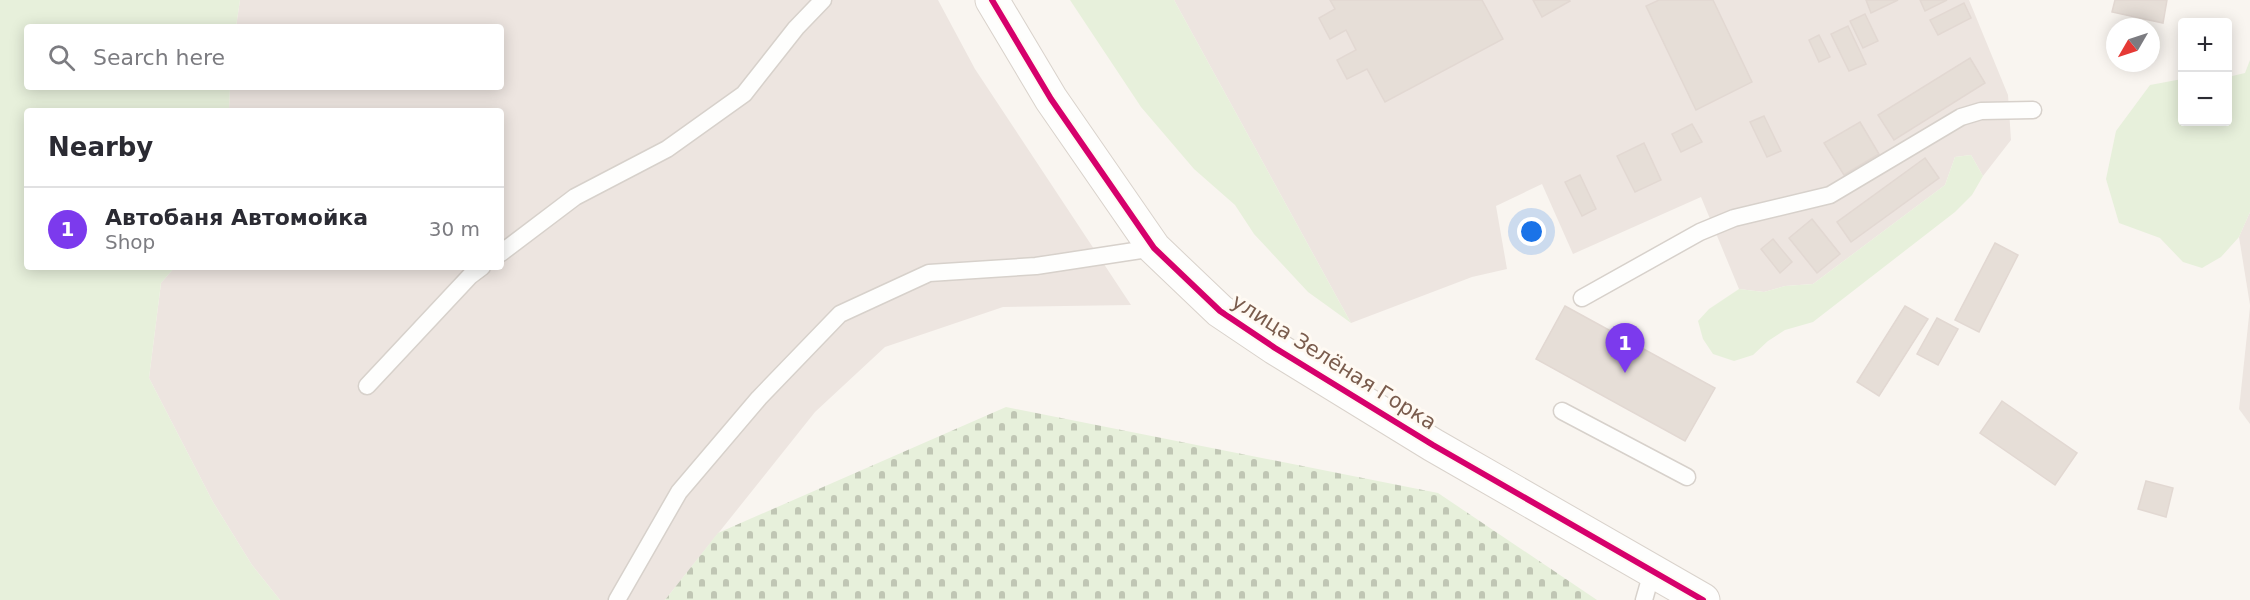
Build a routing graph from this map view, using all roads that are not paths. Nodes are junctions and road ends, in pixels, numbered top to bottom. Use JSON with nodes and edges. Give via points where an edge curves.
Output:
{"nodes":[{"id":1,"x":823,"y":0,"type":"edge"},
{"id":2,"x":993,"y":0,"type":"edge"},
{"id":3,"x":2032,"y":111,"type":"dead end"},
{"id":4,"x":1154,"y":248,"type":"junction"},
{"id":5,"x":504,"y":251,"type":"edge"},
{"id":6,"x":478,"y":270,"type":"edge"},
{"id":7,"x":1582,"y":298,"type":"dead end"},
{"id":8,"x":367,"y":386,"type":"dead end"},
{"id":9,"x":1563,"y":411,"type":"dead end"},
{"id":10,"x":1687,"y":477,"type":"dead end"},
{"id":11,"x":1648,"y":586,"type":"edge"},
{"id":12,"x":617,"y":600,"type":"edge"},
{"id":13,"x":1703,"y":600,"type":"edge"}],
"edges":[{"from":1,"to":5,"type":"lane","via":[[744,94],[667,148],[575,197]]},
{"from":2,"to":4,"type":"street","name":"улица Зелёная Горка","via":[[1051,99]]},
{"from":3,"to":7,"type":"lane","via":[[1982,111],[1960,117],[1830,195],[1734,218],[1700,232]]},
{"from":4,"to":11,"type":"street","name":"улица Зелёная Горка","via":[[1220,311]]},
{"from":4,"to":12,"type":"lane","via":[[1036,266],[929,273],[840,314],[759,398],[679,492]]},
{"from":6,"to":8,"type":"lane"},
{"from":9,"to":10,"type":"lane"},
{"from":11,"to":13,"type":"street","name":"улица Зелёная Горка"}]}
